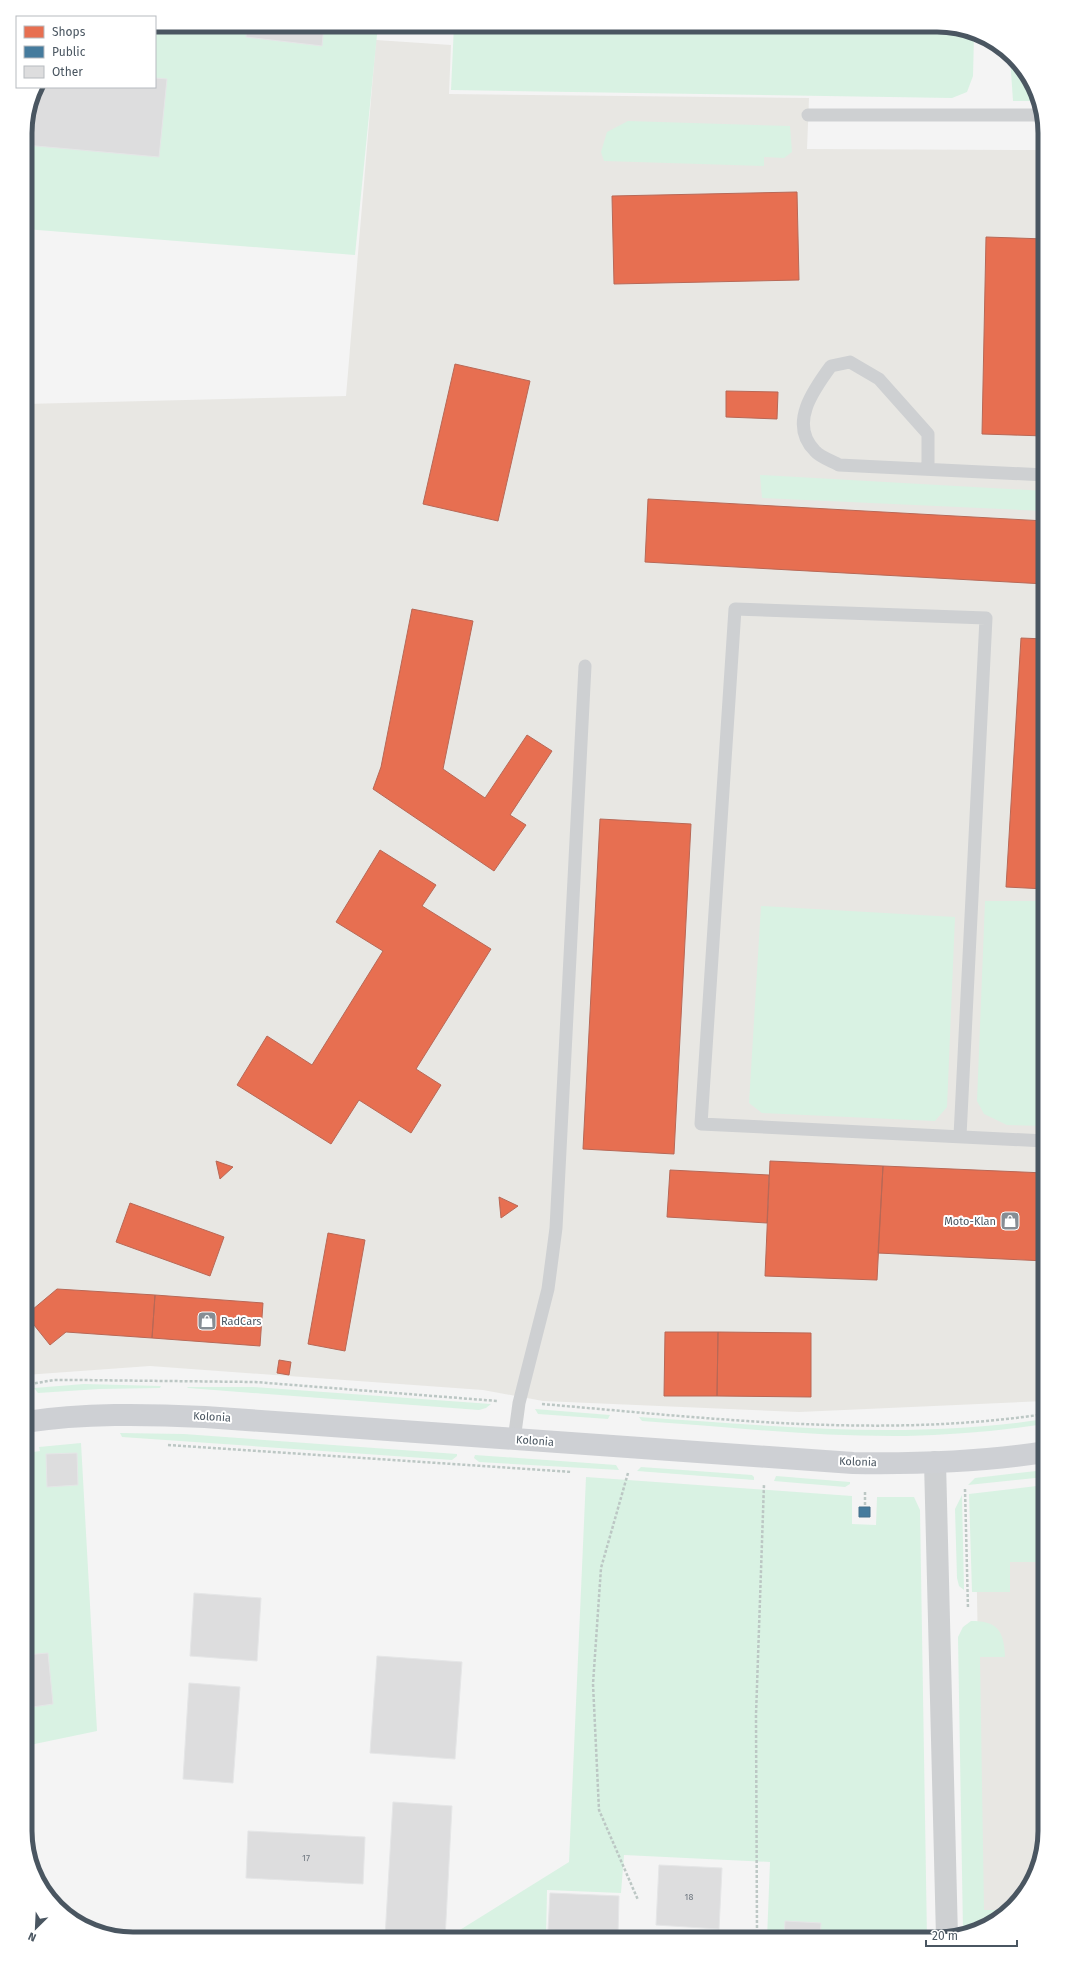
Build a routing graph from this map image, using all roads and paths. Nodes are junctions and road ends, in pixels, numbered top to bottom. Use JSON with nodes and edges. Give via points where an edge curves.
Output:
{"nodes":[{"id":1,"x":808,"y":115,"type":"dead end"},
{"id":2,"x":1036,"y":115,"type":"edge"},
{"id":3,"x":928,"y":468,"type":"junction"},
{"id":4,"x":1038,"y":475,"type":"edge"},
{"id":5,"x":585,"y":666,"type":"dead end"},
{"id":6,"x":960,"y":1136,"type":"junction"},
{"id":7,"x":1038,"y":1141,"type":"edge"},
{"id":8,"x":32,"y":1421,"type":"edge"},
{"id":9,"x":514,"y":1440,"type":"junction"},
{"id":10,"x":632,"y":1448,"type":"junction"},
{"id":11,"x":1038,"y":1453,"type":"edge"},
{"id":12,"x":764,"y":1457,"type":"junction"},
{"id":13,"x":935,"y":1462,"type":"junction"},
{"id":14,"x":965,"y":1489,"type":"dead end"},
{"id":15,"x":865,"y":1491,"type":"dead end"},
{"id":16,"x":864,"y":1505,"type":"dead end"},
{"id":17,"x":968,"y":1609,"type":"dead end"},
{"id":18,"x":638,"y":1900,"type":"dead end"},
{"id":19,"x":757,"y":1932,"type":"edge"},
{"id":20,"x":947,"y":1932,"type":"edge"}],
"edges":[{"from":1,"to":2,"type":"lane"},
{"from":3,"to":3,"type":"lane","via":[[839,465],[815,452],[804,433],[805,407],[815,387],[832,366],[850,362],[879,379],[928,434]]},
{"from":3,"to":4,"type":"lane"},
{"from":5,"to":9,"type":"lane","via":[[556,1228],[548,1289],[519,1403]]},
{"from":6,"to":6,"type":"lane","via":[[702,1124],[735,609],[986,618]]},
{"from":6,"to":7,"type":"lane"},
{"from":8,"to":9,"type":"street","name":"Kolonia","via":[[93,1416],[197,1416]]},
{"from":9,"to":10,"type":"street","name":"Kolonia"},
{"from":10,"to":12,"type":"street","name":"Kolonia"},
{"from":10,"to":18,"type":"path","via":[[628,1474],[601,1568],[593,1684],[599,1810]]},
{"from":11,"to":13,"type":"street","name":"Kolonia"},
{"from":12,"to":13,"type":"street","name":"Kolonia","via":[[853,1463]]},
{"from":12,"to":19,"type":"path","via":[[756,1715]]},
{"from":13,"to":20,"type":"street"},
{"from":14,"to":17,"type":"path"},
{"from":15,"to":16,"type":"path"}]}
